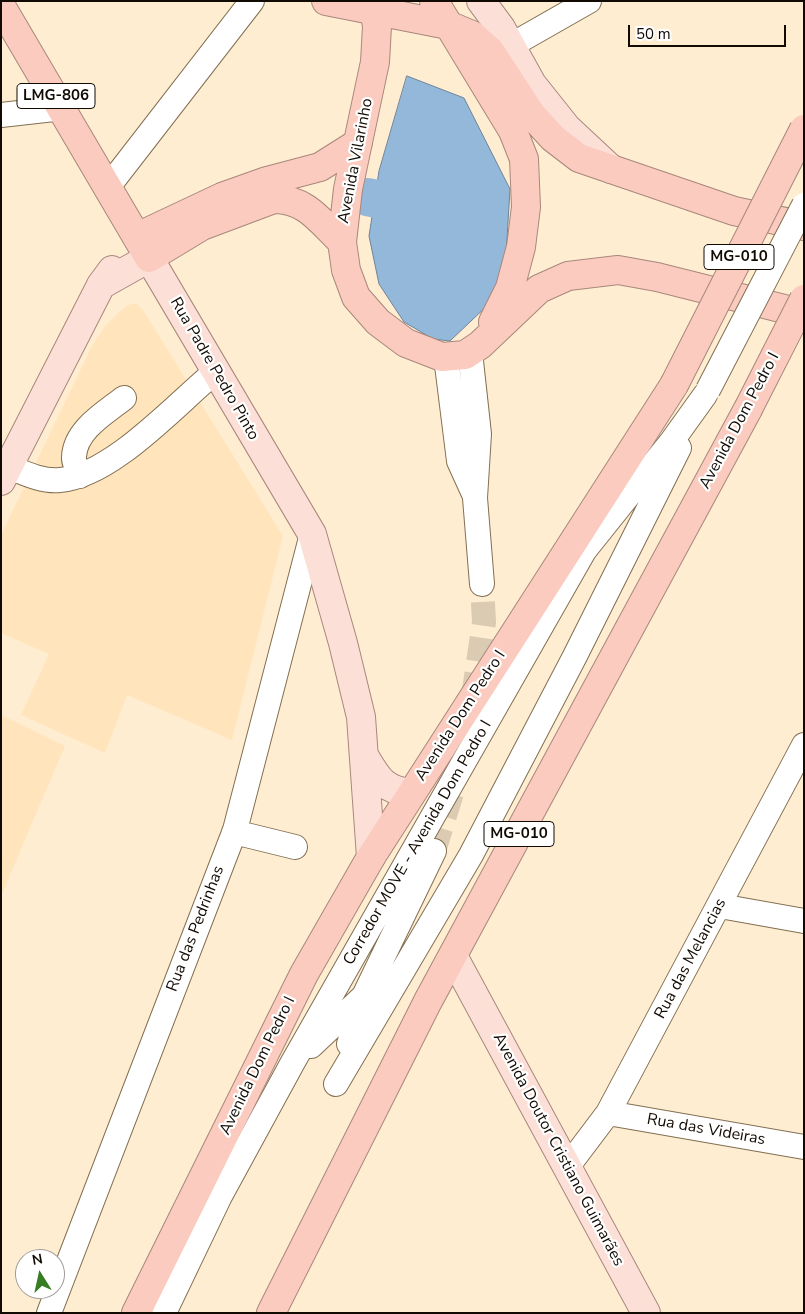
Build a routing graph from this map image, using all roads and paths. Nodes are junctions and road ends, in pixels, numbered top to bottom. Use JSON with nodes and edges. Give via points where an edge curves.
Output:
{"nodes":[{"id":1,"x":252,"y":1,"type":"edge"},
{"id":2,"x":326,"y":1,"type":"edge"},
{"id":3,"x":434,"y":1,"type":"edge"},
{"id":4,"x":481,"y":1,"type":"edge"},
{"id":5,"x":499,"y":1,"type":"edge"},
{"id":6,"x":589,"y":1,"type":"edge"},
{"id":7,"x":1,"y":6,"type":"edge"},
{"id":8,"x":373,"y":6,"type":"edge"},
{"id":9,"x":448,"y":25,"type":"junction"},
{"id":10,"x":506,"y":37,"type":"junction"},
{"id":11,"x":63,"y":108,"type":"junction"},
{"id":12,"x":1,"y":115,"type":"edge"},
{"id":13,"x":804,"y":129,"type":"edge"},
{"id":14,"x":358,"y":143,"type":"junction"},
{"id":15,"x":611,"y":169,"type":"junction"},
{"id":16,"x":108,"y":187,"type":"junction"},
{"id":17,"x":804,"y":205,"type":"edge"},
{"id":18,"x":804,"y":226,"type":"edge"},
{"id":19,"x":342,"y":242,"type":"junction"},
{"id":20,"x":143,"y":247,"type":"junction"},
{"id":21,"x":804,"y":299,"type":"edge"},
{"id":22,"x":754,"y":303,"type":"junction"},
{"id":23,"x":804,"y":314,"type":"edge"},
{"id":24,"x":804,"y":328,"type":"edge"},
{"id":25,"x":465,"y":351,"type":"junction"},
{"id":26,"x":215,"y":372,"type":"junction"},
{"id":27,"x":673,"y":386,"type":"junction"},
{"id":28,"x":706,"y":392,"type":"junction"},
{"id":29,"x":124,"y":398,"type":"dead end"},
{"id":30,"x":671,"y":442,"type":"junction"},
{"id":31,"x":5,"y":474,"type":"edge"},
{"id":32,"x":80,"y":476,"type":"junction"},
{"id":33,"x":312,"y":534,"type":"junction"},
{"id":34,"x":482,"y":584,"type":"tunnel mouth"},
{"id":35,"x":804,"y":744,"type":"edge"},
{"id":36,"x":364,"y":756,"type":"junction"},
{"id":37,"x":411,"y":793,"type":"junction"},
{"id":38,"x":234,"y":832,"type":"junction"},
{"id":39,"x":295,"y":847,"type":"dead end"},
{"id":40,"x":434,"y":851,"type":"tunnel mouth"},
{"id":41,"x":371,"y":857,"type":"junction"},
{"id":42,"x":720,"y":906,"type":"junction"},
{"id":43,"x":804,"y":921,"type":"edge"},
{"id":44,"x":453,"y":956,"type":"junction"},
{"id":45,"x":471,"y":987,"type":"junction"},
{"id":46,"x":434,"y":991,"type":"junction"},
{"id":47,"x":364,"y":996,"type":"junction"},
{"id":48,"x":293,"y":1062,"type":"junction"},
{"id":49,"x":608,"y":1114,"type":"junction"},
{"id":50,"x":804,"y":1147,"type":"edge"},
{"id":51,"x":568,"y":1166,"type":"junction"},
{"id":52,"x":49,"y":1313,"type":"edge"},
{"id":53,"x":136,"y":1313,"type":"edge"},
{"id":54,"x":164,"y":1313,"type":"edge"},
{"id":55,"x":271,"y":1313,"type":"edge"},
{"id":56,"x":646,"y":1313,"type":"edge"}],
"edges":[{"from":1,"to":16,"type":"street"},
{"from":2,"to":8,"type":"highway"},
{"from":3,"to":9,"type":"highway"},
{"from":4,"to":10,"type":"main road"},
{"from":5,"to":10,"type":"street"},
{"from":6,"to":10,"type":"street"},
{"from":7,"to":11,"type":"highway","name":"Rua Padre Pedro Pinto","number":"LMG-806"},
{"from":8,"to":9,"type":"highway"},
{"from":8,"to":14,"type":"highway","name":"Avenida Vilarinho","via":[[377,26],[375,62]]},
{"from":9,"to":15,"type":"highway","via":[[472,35],[490,51],[531,114],[552,138],[579,158]]},
{"from":9,"to":25,"type":"highway","via":[[513,131],[524,159],[526,207],[521,247],[510,288]]},
{"from":10,"to":15,"type":"main road","via":[[532,84]]},
{"from":11,"to":12,"type":"street"},
{"from":11,"to":16,"type":"highway","name":"Rua Padre Pedro Pinto","number":"LMG-806"},
{"from":13,"to":27,"type":"highway","name":"Avenida Dom Pedro I","number":"MG-010","bridge":true},
{"from":14,"to":19,"type":"highway","name":"Avenida Vilarinho","via":[[348,189]]},
{"from":14,"to":20,"type":"highway","via":[[320,167],[222,197]]},
{"from":15,"to":18,"type":"highway","via":[[734,211]]},
{"from":16,"to":20,"type":"highway","name":"Rua Padre Pedro Pinto","number":"LMG-806"},
{"from":17,"to":28,"type":"street","name":"Corredor MOVE - Avenida Dom Pedro I","bridge":true},
{"from":19,"to":20,"type":"highway","via":[[302,205],[274,199]]},
{"from":19,"to":25,"type":"highway","name":"Avenida Vilarinho","via":[[346,270],[356,297],[378,322],[406,343]]},
{"from":20,"to":26,"type":"main road","name":"Rua Padre Pedro Pinto","number":"LMG-806"},
{"from":20,"to":31,"type":"main road","via":[[102,285]]},
{"from":21,"to":44,"type":"highway","name":"Avenida Dom Pedro I","number":"MG-010","bridge":true},
{"from":22,"to":23,"type":"highway"},
{"from":22,"to":24,"type":"street"},
{"from":22,"to":25,"type":"highway","via":[[618,270],[568,276],[539,289]]},
{"from":25,"to":34,"type":"street","via":[[459,461],[475,498]]},
{"from":26,"to":32,"type":"street","via":[[133,443]]},
{"from":26,"to":33,"type":"main road","name":"Rua Padre Pedro Pinto","number":"LMG-806"},
{"from":27,"to":30,"type":"street"},
{"from":27,"to":37,"type":"highway","name":"Avenida Dom Pedro I","number":"MG-010"},
{"from":28,"to":30,"type":"street","name":"Corredor MOVE - Avenida Dom Pedro I"},
{"from":28,"to":47,"type":"street","name":"Corredor MOVE - Avenida Dom Pedro I","via":[[575,656],[470,855],[336,1084]]},
{"from":29,"to":32,"type":"street","via":[[92,423],[78,439],[74,458]]},
{"from":30,"to":48,"type":"street","name":"Corredor MOVE - Avenida Dom Pedro I","via":[[584,551]]},
{"from":31,"to":32,"type":"street","via":[[60,481]]},
{"from":33,"to":36,"type":"main road","name":"Rua Padre Pedro Pinto","number":"LMG-806","via":[[355,692]]},
{"from":33,"to":38,"type":"street","name":"Rua das Pedrinhas"},
{"from":35,"to":42,"type":"street","name":"Rua das Melancias"},
{"from":36,"to":37,"type":"main road","name":"Rua Padre Pedro Pinto","number":"LMG-806","via":[[376,777],[387,788]]},
{"from":36,"to":41,"type":"main road","name":"Rua Padre Pedro Pinto","number":"LMG-806"},
{"from":37,"to":41,"type":"highway","name":"Avenida Dom Pedro I","number":"MG-010"},
{"from":38,"to":39,"type":"street"},
{"from":38,"to":52,"type":"street","name":"Rua das Pedrinhas"},
{"from":40,"to":47,"type":"street","name":"Corredor MOVE - Avenida Dom Pedro I"},
{"from":41,"to":53,"type":"highway","name":"Avenida Dom Pedro I","number":"MG-010","via":[[304,974]]},
{"from":42,"to":43,"type":"street"},
{"from":42,"to":49,"type":"street","name":"Rua das Melancias"},
{"from":44,"to":45,"type":"main road","name":"Avenida Doutor Cristiano Guimarães"},
{"from":44,"to":46,"type":"highway","name":"Avenida Dom Pedro I","number":"MG-010"},
{"from":45,"to":46,"type":"main road","via":[[450,984]]},
{"from":45,"to":51,"type":"main road","name":"Avenida Doutor Cristiano Guimarães"},
{"from":46,"to":55,"type":"highway","name":"Avenida Dom Pedro I","number":"MG-010"},
{"from":47,"to":48,"type":"street"},
{"from":48,"to":54,"type":"street","name":"Corredor MOVE - Avenida Dom Pedro I","via":[[220,1196]]},
{"from":49,"to":50,"type":"street","name":"Rua das Videiras"},
{"from":49,"to":51,"type":"street","name":"Rua das Melancias"},
{"from":51,"to":56,"type":"main road","name":"Avenida Doutor Cristiano Guimarães"}]}
